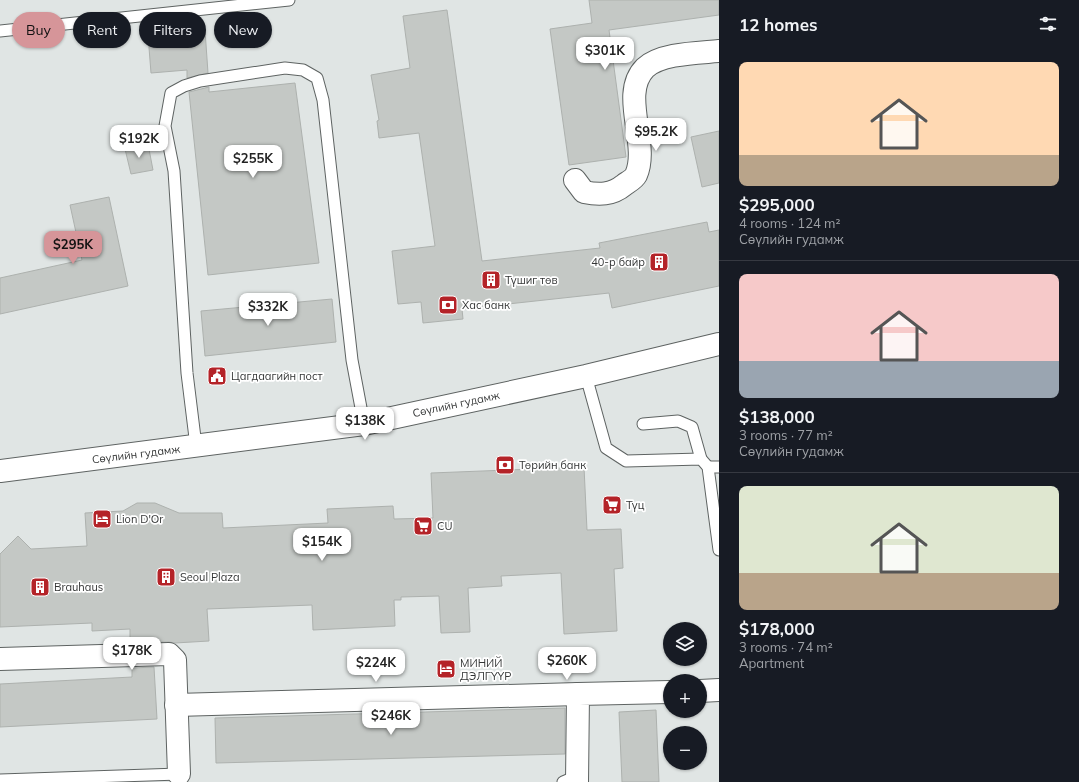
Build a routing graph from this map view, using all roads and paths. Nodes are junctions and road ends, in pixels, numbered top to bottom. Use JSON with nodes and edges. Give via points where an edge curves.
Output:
{"nodes":[{"id":1,"x":289,"y":0,"type":"edge"},
{"id":2,"x":0,"y":31,"type":"edge"},
{"id":3,"x":719,"y":51,"type":"edge"},
{"id":4,"x":575,"y":180,"type":"dead end"},
{"id":5,"x":719,"y":344,"type":"edge"},
{"id":6,"x":586,"y":376,"type":"junction"},
{"id":7,"x":364,"y":424,"type":"junction"},
{"id":8,"x":643,"y":424,"type":"dead end"},
{"id":9,"x":196,"y":446,"type":"junction"},
{"id":10,"x":710,"y":464,"type":"edge"},
{"id":11,"x":0,"y":471,"type":"edge"},
{"id":12,"x":719,"y":550,"type":"edge"},
{"id":13,"x":0,"y":659,"type":"edge"},
{"id":14,"x":719,"y":690,"type":"edge"},
{"id":15,"x":707,"y":691,"type":"edge"},
{"id":16,"x":663,"y":692,"type":"edge"},
{"id":17,"x":578,"y":694,"type":"junction"},
{"id":18,"x":176,"y":705,"type":"junction"},
{"id":19,"x":179,"y":778,"type":"edge"},
{"id":20,"x":0,"y":780,"type":"edge"},
{"id":21,"x":572,"y":780,"type":"edge"}],
"edges":[{"from":1,"to":2,"type":"lane"},
{"from":3,"to":4,"type":"street","via":[[663,59],[646,67],[637,79],[634,108],[639,161],[635,176],[619,189],[598,195],[584,192]]},
{"from":5,"to":6,"type":"street","name":"Сөүлийн гудамж"},
{"from":6,"to":7,"type":"street","name":"Сөүлийн гудамж"},
{"from":6,"to":10,"type":"lane","via":[[606,448],[626,461]]},
{"from":7,"to":9,"type":"street","name":"Сөүлийн гудамж"},
{"from":7,"to":9,"type":"lane","via":[[352,360],[323,100],[317,78],[303,70],[285,68],[200,81],[171,93],[165,126],[174,171],[187,373]]},
{"from":8,"to":10,"type":"lane","via":[[678,421],[692,427]]},
{"from":9,"to":11,"type":"street","name":"Сөүлийн гудамж"},
{"from":10,"to":12,"type":"lane"},
{"from":13,"to":18,"type":"street","via":[[169,654],[175,660]]},
{"from":14,"to":15,"type":"street"},
{"from":16,"to":17,"type":"street"},
{"from":17,"to":18,"type":"street"},
{"from":17,"to":21,"type":"street"},
{"from":18,"to":19,"type":"street"},
{"from":19,"to":20,"type":"lane"}]}
